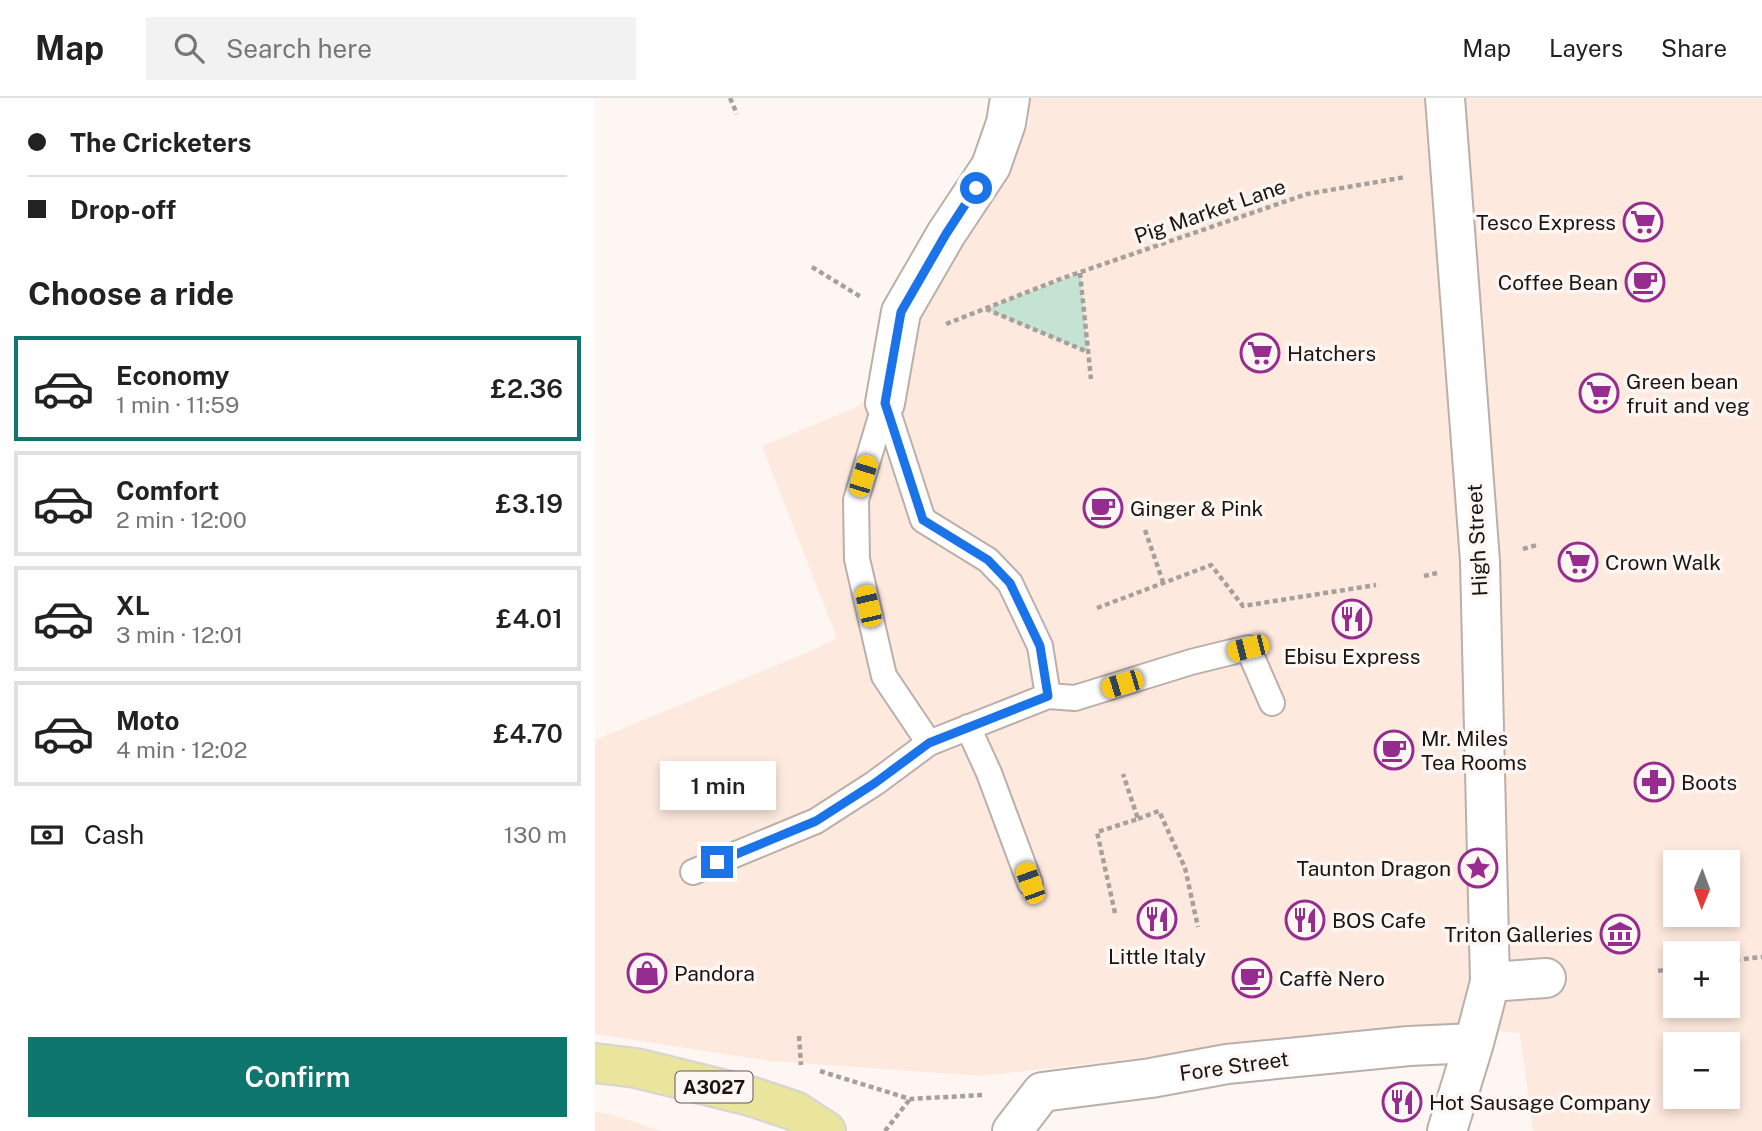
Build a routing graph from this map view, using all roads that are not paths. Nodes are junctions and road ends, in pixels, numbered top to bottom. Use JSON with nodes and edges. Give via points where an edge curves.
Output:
{"nodes":[{"id":1,"x":1010,"y":98,"type":"edge"},
{"id":2,"x":1445,"y":98,"type":"edge"},
{"id":3,"x":885,"y":403,"type":"junction"},
{"id":4,"x":1048,"y":696,"type":"junction"},
{"id":5,"x":1272,"y":703,"type":"dead end"},
{"id":6,"x":968,"y":727,"type":"junction"},
{"id":7,"x":929,"y":743,"type":"junction"},
{"id":8,"x":693,"y":872,"type":"dead end"},
{"id":9,"x":1030,"y":883,"type":"dead end"},
{"id":10,"x":1546,"y":978,"type":"dead end"},
{"id":11,"x":1490,"y":982,"type":"junction"},
{"id":12,"x":1474,"y":1043,"type":"junction"},
{"id":13,"x":595,"y":1062,"type":"edge"},
{"id":14,"x":826,"y":1131,"type":"edge"},
{"id":15,"x":1012,"y":1131,"type":"edge"},
{"id":16,"x":1447,"y":1131,"type":"edge"}],
"edges":[{"from":1,"to":3,"type":"street","via":[[991,166],[901,312]]},
{"from":2,"to":11,"type":"street","name":"High Street","via":[[1480,561]]},
{"from":3,"to":4,"type":"lane","via":[[923,520],[988,560],[1010,583],[1040,646]]},
{"from":3,"to":7,"type":"lane","via":[[856,500],[857,558],[884,676]]},
{"from":4,"to":5,"type":"lane","via":[[1075,698],[1248,648]]},
{"from":4,"to":6,"type":"lane"},
{"from":6,"to":7,"type":"lane"},
{"from":6,"to":9,"type":"lane"},
{"from":7,"to":8,"type":"lane","via":[[816,821]]},
{"from":10,"to":11,"type":"street"},
{"from":11,"to":12,"type":"street"},
{"from":12,"to":15,"type":"street","name":"Fore Street","via":[[1227,1064],[1042,1093]]},
{"from":12,"to":16,"type":"street"},
{"from":13,"to":14,"type":"main road","number":"A3027","via":[[750,1096],[795,1111]]}]}
